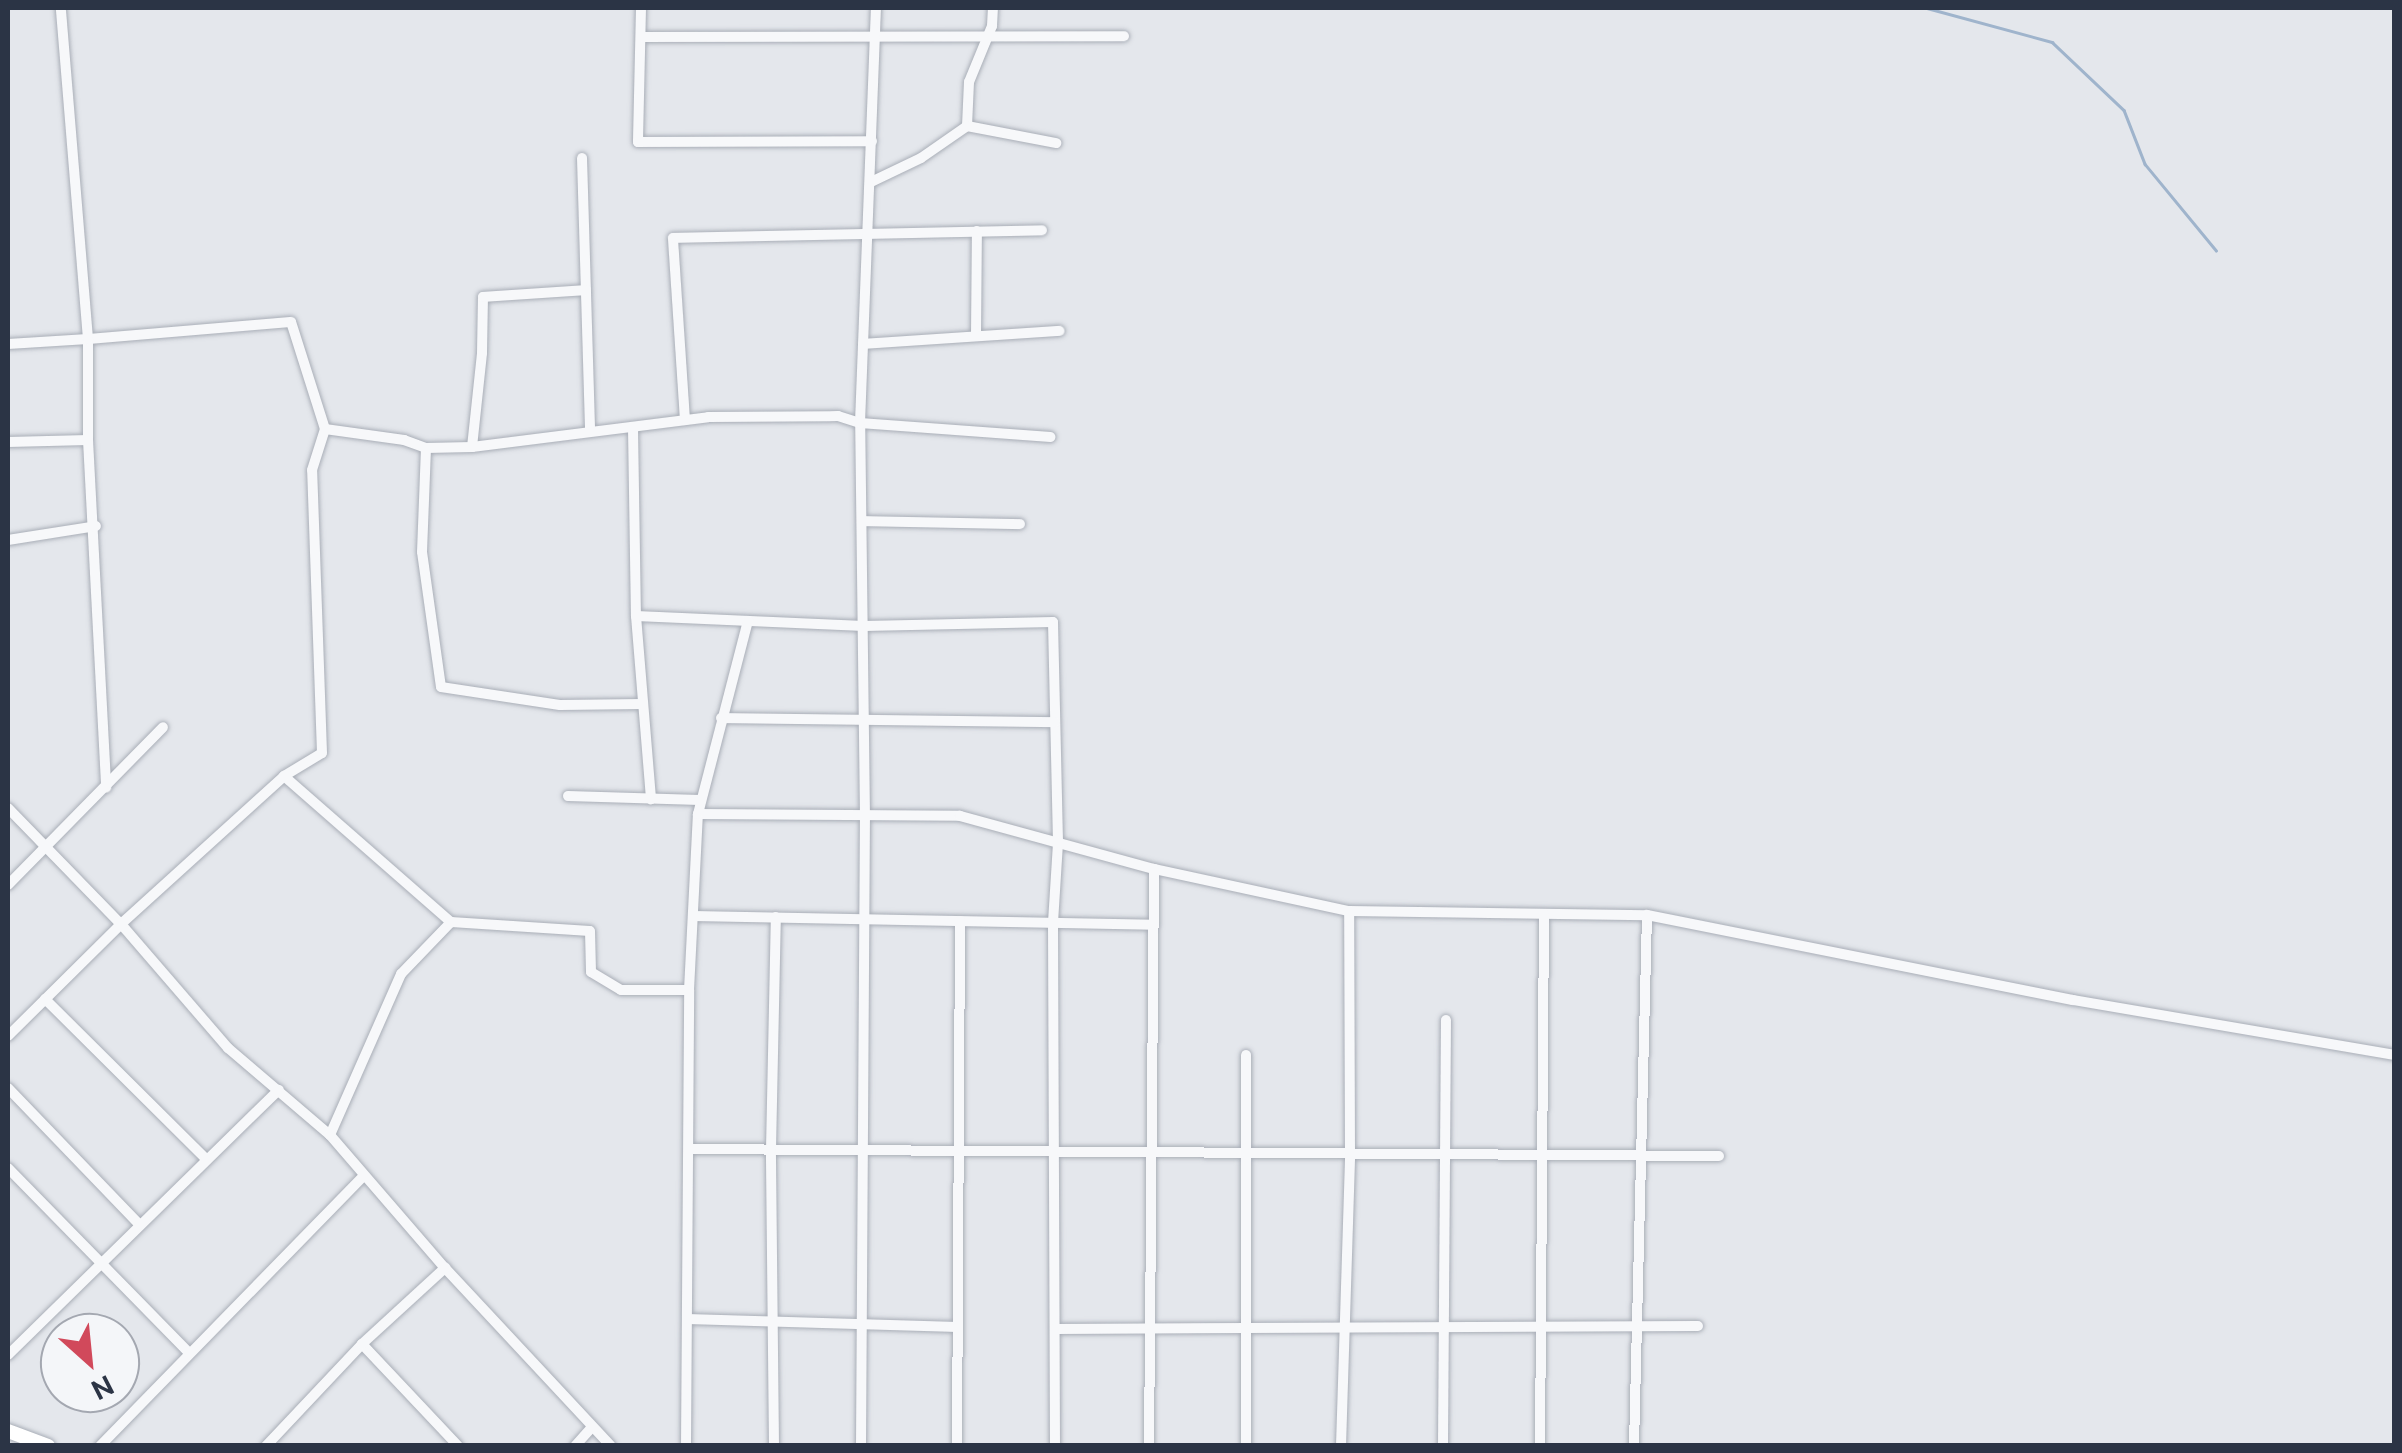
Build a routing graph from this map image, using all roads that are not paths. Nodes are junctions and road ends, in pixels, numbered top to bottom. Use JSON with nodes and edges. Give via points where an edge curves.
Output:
{"nodes":[{"id":1,"x":61,"y":8,"type":"edge"},
{"id":2,"x":641,"y":8,"type":"edge"},
{"id":3,"x":876,"y":8,"type":"edge"},
{"id":4,"x":993,"y":8,"type":"edge"},
{"id":5,"x":642,"y":36,"type":"junction"},
{"id":6,"x":1124,"y":36,"type":"dead end"},
{"id":7,"x":986,"y":37,"type":"junction"},
{"id":8,"x":875,"y":39,"type":"junction"},
{"id":9,"x":967,"y":126,"type":"junction"},
{"id":10,"x":872,"y":142,"type":"junction"},
{"id":11,"x":1056,"y":142,"type":"dead end"},
{"id":12,"x":582,"y":158,"type":"dead end"},
{"id":13,"x":871,"y":182,"type":"junction"},
{"id":14,"x":1042,"y":230,"type":"dead end"},
{"id":15,"x":978,"y":231,"type":"junction"},
{"id":16,"x":868,"y":233,"type":"junction"},
{"id":17,"x":586,"y":290,"type":"junction"},
{"id":18,"x":1060,"y":331,"type":"dead end"},
{"id":19,"x":976,"y":336,"type":"junction"},
{"id":20,"x":88,"y":339,"type":"junction"},
{"id":21,"x":8,"y":344,"type":"edge"},
{"id":22,"x":863,"y":344,"type":"junction"},
{"id":23,"x":685,"y":420,"type":"junction"},
{"id":24,"x":860,"y":423,"type":"junction"},
{"id":25,"x":633,"y":428,"type":"junction"},
{"id":26,"x":325,"y":429,"type":"junction"},
{"id":27,"x":590,"y":429,"type":"junction"},
{"id":28,"x":1050,"y":436,"type":"dead end"},
{"id":29,"x":88,"y":440,"type":"junction"},
{"id":30,"x":8,"y":442,"type":"edge"},
{"id":31,"x":472,"y":447,"type":"junction"},
{"id":32,"x":426,"y":448,"type":"junction"},
{"id":33,"x":862,"y":521,"type":"junction"},
{"id":34,"x":1020,"y":524,"type":"dead end"},
{"id":35,"x":96,"y":526,"type":"junction"},
{"id":36,"x":8,"y":540,"type":"edge"},
{"id":37,"x":636,"y":616,"type":"junction"},
{"id":38,"x":748,"y":621,"type":"junction"},
{"id":39,"x":864,"y":626,"type":"junction"},
{"id":40,"x":642,"y":704,"type":"junction"},
{"id":41,"x":722,"y":718,"type":"junction"},
{"id":42,"x":864,"y":718,"type":"junction"},
{"id":43,"x":1055,"y":722,"type":"junction"},
{"id":44,"x":164,"y":727,"type":"dead end"},
{"id":45,"x":284,"y":776,"type":"junction"},
{"id":46,"x":106,"y":788,"type":"junction"},
{"id":47,"x":568,"y":796,"type":"dead end"},
{"id":48,"x":651,"y":798,"type":"junction"},
{"id":49,"x":700,"y":800,"type":"junction"},
{"id":50,"x":8,"y":808,"type":"edge"},
{"id":51,"x":698,"y":814,"type":"junction"},
{"id":52,"x":865,"y":818,"type":"junction"},
{"id":53,"x":1058,"y":843,"type":"junction"},
{"id":54,"x":46,"y":846,"type":"junction"},
{"id":55,"x":1154,"y":869,"type":"junction"},
{"id":56,"x":8,"y":885,"type":"edge"},
{"id":57,"x":1349,"y":911,"type":"junction"},
{"id":58,"x":1544,"y":914,"type":"junction"},
{"id":59,"x":1646,"y":915,"type":"junction"},
{"id":60,"x":693,"y":916,"type":"junction"},
{"id":61,"x":776,"y":917,"type":"junction"},
{"id":62,"x":862,"y":919,"type":"junction"},
{"id":63,"x":960,"y":921,"type":"junction"},
{"id":64,"x":451,"y":922,"type":"junction"},
{"id":65,"x":1052,"y":923,"type":"junction"},
{"id":66,"x":122,"y":924,"type":"junction"},
{"id":67,"x":1154,"y":926,"type":"junction"},
{"id":68,"x":689,"y":990,"type":"junction"},
{"id":69,"x":45,"y":999,"type":"junction"},
{"id":70,"x":1446,"y":1020,"type":"dead end"},
{"id":71,"x":8,"y":1036,"type":"edge"},
{"id":72,"x":1246,"y":1055,"type":"dead end"},
{"id":73,"x":2394,"y":1056,"type":"edge"},
{"id":74,"x":8,"y":1088,"type":"edge"},
{"id":75,"x":279,"y":1090,"type":"junction"},
{"id":76,"x":330,"y":1135,"type":"junction"},
{"id":77,"x":689,"y":1148,"type":"junction"},
{"id":78,"x":771,"y":1149,"type":"junction"},
{"id":79,"x":861,"y":1150,"type":"junction"},
{"id":80,"x":960,"y":1150,"type":"junction"},
{"id":81,"x":1056,"y":1151,"type":"junction"},
{"id":82,"x":1151,"y":1152,"type":"junction"},
{"id":83,"x":1246,"y":1153,"type":"junction"},
{"id":84,"x":1350,"y":1153,"type":"junction"},
{"id":85,"x":1444,"y":1154,"type":"junction"},
{"id":86,"x":1540,"y":1154,"type":"junction"},
{"id":87,"x":1639,"y":1154,"type":"junction"},
{"id":88,"x":1719,"y":1156,"type":"dead end"},
{"id":89,"x":206,"y":1159,"type":"junction"},
{"id":90,"x":8,"y":1168,"type":"edge"},
{"id":91,"x":364,"y":1175,"type":"junction"},
{"id":92,"x":138,"y":1224,"type":"junction"},
{"id":93,"x":98,"y":1261,"type":"junction"},
{"id":94,"x":446,"y":1268,"type":"junction"},
{"id":95,"x":688,"y":1319,"type":"junction"},
{"id":96,"x":772,"y":1320,"type":"junction"},
{"id":97,"x":861,"y":1322,"type":"junction"},
{"id":98,"x":1634,"y":1324,"type":"junction"},
{"id":99,"x":1246,"y":1326,"type":"junction"},
{"id":100,"x":1698,"y":1326,"type":"dead end"},
{"id":101,"x":958,"y":1327,"type":"junction"},
{"id":102,"x":1342,"y":1327,"type":"junction"},
{"id":103,"x":1442,"y":1328,"type":"junction"},
{"id":104,"x":1540,"y":1328,"type":"junction"},
{"id":105,"x":1148,"y":1329,"type":"junction"},
{"id":106,"x":1055,"y":1330,"type":"junction"},
{"id":107,"x":362,"y":1344,"type":"junction"},
{"id":108,"x":189,"y":1353,"type":"junction"},
{"id":109,"x":8,"y":1355,"type":"edge"},
{"id":110,"x":592,"y":1428,"type":"junction"},
{"id":111,"x":8,"y":1432,"type":"edge"},
{"id":112,"x":48,"y":1446,"type":"edge"},
{"id":113,"x":100,"y":1446,"type":"edge"},
{"id":114,"x":266,"y":1446,"type":"edge"},
{"id":115,"x":458,"y":1446,"type":"edge"},
{"id":116,"x":574,"y":1446,"type":"edge"},
{"id":117,"x":610,"y":1446,"type":"edge"},
{"id":118,"x":686,"y":1446,"type":"edge"},
{"id":119,"x":774,"y":1446,"type":"edge"},
{"id":120,"x":861,"y":1446,"type":"edge"},
{"id":121,"x":957,"y":1446,"type":"edge"},
{"id":122,"x":1055,"y":1446,"type":"edge"},
{"id":123,"x":1149,"y":1446,"type":"edge"},
{"id":124,"x":1246,"y":1446,"type":"edge"},
{"id":125,"x":1341,"y":1446,"type":"edge"},
{"id":126,"x":1442,"y":1446,"type":"edge"},
{"id":127,"x":1540,"y":1446,"type":"edge"},
{"id":128,"x":1634,"y":1446,"type":"edge"}],
"edges":[{"from":1,"to":20,"type":"street"},
{"from":2,"to":5,"type":"street"},
{"from":3,"to":8,"type":"street"},
{"from":4,"to":7,"type":"street"},
{"from":5,"to":8,"type":"street"},
{"from":5,"to":10,"type":"street","via":[[638,142]]},
{"from":6,"to":7,"type":"street"},
{"from":7,"to":8,"type":"street"},
{"from":7,"to":9,"type":"street","via":[[969,82]]},
{"from":8,"to":10,"type":"street"},
{"from":9,"to":11,"type":"street"},
{"from":9,"to":13,"type":"street"},
{"from":10,"to":13,"type":"street"},
{"from":12,"to":17,"type":"street"},
{"from":13,"to":16,"type":"street"},
{"from":14,"to":15,"type":"street"},
{"from":15,"to":16,"type":"street"},
{"from":15,"to":19,"type":"street"},
{"from":16,"to":22,"type":"street"},
{"from":16,"to":23,"type":"street","via":[[673,238]]},
{"from":17,"to":27,"type":"street"},
{"from":17,"to":31,"type":"street","via":[[483,297]]},
{"from":18,"to":19,"type":"street"},
{"from":19,"to":22,"type":"street"},
{"from":20,"to":21,"type":"street"},
{"from":20,"to":26,"type":"street","via":[[291,322]]},
{"from":20,"to":29,"type":"street"},
{"from":22,"to":24,"type":"street"},
{"from":23,"to":24,"type":"street","via":[[838,416]]},
{"from":23,"to":25,"type":"street"},
{"from":24,"to":28,"type":"street"},
{"from":24,"to":33,"type":"street"},
{"from":25,"to":27,"type":"street"},
{"from":25,"to":37,"type":"street"},
{"from":26,"to":32,"type":"street"},
{"from":26,"to":45,"type":"street","via":[[312,470],[322,753]]},
{"from":27,"to":31,"type":"street"},
{"from":29,"to":30,"type":"street"},
{"from":29,"to":35,"type":"street"},
{"from":31,"to":32,"type":"street"},
{"from":32,"to":40,"type":"street","via":[[422,552],[441,688],[560,705]]},
{"from":33,"to":34,"type":"street"},
{"from":33,"to":39,"type":"street"},
{"from":35,"to":36,"type":"street"},
{"from":35,"to":46,"type":"street"},
{"from":37,"to":38,"type":"street"},
{"from":37,"to":40,"type":"street"},
{"from":38,"to":39,"type":"street"},
{"from":38,"to":41,"type":"street"},
{"from":39,"to":42,"type":"street"},
{"from":39,"to":43,"type":"street","via":[[1053,622]]},
{"from":40,"to":48,"type":"street"},
{"from":41,"to":42,"type":"street"},
{"from":41,"to":49,"type":"street"},
{"from":42,"to":43,"type":"street"},
{"from":42,"to":52,"type":"street"},
{"from":43,"to":53,"type":"street"},
{"from":44,"to":46,"type":"street"},
{"from":45,"to":64,"type":"street"},
{"from":45,"to":66,"type":"street"},
{"from":46,"to":54,"type":"street"},
{"from":47,"to":48,"type":"street"},
{"from":48,"to":49,"type":"street"},
{"from":49,"to":51,"type":"street"},
{"from":50,"to":54,"type":"street"},
{"from":51,"to":52,"type":"street"},
{"from":51,"to":60,"type":"street"},
{"from":52,"to":53,"type":"street","via":[[960,816]]},
{"from":52,"to":62,"type":"street"},
{"from":53,"to":55,"type":"street"},
{"from":53,"to":65,"type":"street"},
{"from":54,"to":56,"type":"street"},
{"from":54,"to":66,"type":"street"},
{"from":55,"to":57,"type":"street"},
{"from":55,"to":67,"type":"street"},
{"from":57,"to":58,"type":"street"},
{"from":57,"to":84,"type":"street"},
{"from":58,"to":59,"type":"street"},
{"from":58,"to":86,"type":"street"},
{"from":59,"to":73,"type":"street"},
{"from":59,"to":87,"type":"street"},
{"from":60,"to":61,"type":"street"},
{"from":60,"to":68,"type":"street"},
{"from":61,"to":62,"type":"street"},
{"from":61,"to":78,"type":"street"},
{"from":62,"to":63,"type":"street"},
{"from":62,"to":79,"type":"street"},
{"from":63,"to":65,"type":"street"},
{"from":63,"to":80,"type":"street"},
{"from":64,"to":68,"type":"street","via":[[590,931],[591,972],[621,990]]},
{"from":64,"to":76,"type":"street","via":[[401,974]]},
{"from":65,"to":67,"type":"street"},
{"from":65,"to":81,"type":"street"},
{"from":66,"to":69,"type":"street"},
{"from":66,"to":75,"type":"street","via":[[228,1048]]},
{"from":67,"to":82,"type":"street"},
{"from":68,"to":77,"type":"street"},
{"from":69,"to":71,"type":"street"},
{"from":69,"to":89,"type":"street"},
{"from":70,"to":85,"type":"street"},
{"from":72,"to":83,"type":"street"},
{"from":74,"to":92,"type":"street"},
{"from":75,"to":76,"type":"street"},
{"from":75,"to":89,"type":"street"},
{"from":76,"to":91,"type":"street"},
{"from":77,"to":78,"type":"street"},
{"from":77,"to":95,"type":"street"},
{"from":78,"to":79,"type":"street"},
{"from":78,"to":96,"type":"street"},
{"from":79,"to":80,"type":"street"},
{"from":79,"to":97,"type":"street"},
{"from":80,"to":81,"type":"street"},
{"from":80,"to":101,"type":"street"},
{"from":81,"to":82,"type":"street"},
{"from":81,"to":106,"type":"street"},
{"from":82,"to":83,"type":"street"},
{"from":82,"to":105,"type":"street"},
{"from":83,"to":84,"type":"street"},
{"from":83,"to":99,"type":"street"},
{"from":84,"to":85,"type":"street"},
{"from":84,"to":102,"type":"street"},
{"from":85,"to":86,"type":"street"},
{"from":85,"to":103,"type":"street"},
{"from":86,"to":87,"type":"street"},
{"from":86,"to":104,"type":"street"},
{"from":87,"to":88,"type":"street"},
{"from":87,"to":98,"type":"street"},
{"from":89,"to":92,"type":"street"},
{"from":90,"to":93,"type":"street"},
{"from":91,"to":94,"type":"street"},
{"from":91,"to":108,"type":"street"},
{"from":92,"to":93,"type":"street"},
{"from":93,"to":108,"type":"street"},
{"from":93,"to":109,"type":"street"},
{"from":94,"to":107,"type":"street"},
{"from":94,"to":110,"type":"street"},
{"from":95,"to":96,"type":"street"},
{"from":95,"to":118,"type":"street"},
{"from":96,"to":97,"type":"street"},
{"from":96,"to":119,"type":"street"},
{"from":97,"to":101,"type":"street"},
{"from":97,"to":120,"type":"street"},
{"from":98,"to":100,"type":"street"},
{"from":98,"to":104,"type":"street"},
{"from":98,"to":128,"type":"street"},
{"from":99,"to":102,"type":"street"},
{"from":99,"to":105,"type":"street"},
{"from":99,"to":124,"type":"street"},
{"from":101,"to":121,"type":"street"},
{"from":102,"to":103,"type":"street"},
{"from":102,"to":125,"type":"street"},
{"from":103,"to":104,"type":"street"},
{"from":103,"to":126,"type":"street"},
{"from":104,"to":127,"type":"street"},
{"from":105,"to":106,"type":"street"},
{"from":105,"to":123,"type":"street"},
{"from":106,"to":122,"type":"street"},
{"from":107,"to":114,"type":"street"},
{"from":107,"to":115,"type":"street"},
{"from":108,"to":113,"type":"street"},
{"from":110,"to":116,"type":"street"},
{"from":110,"to":117,"type":"street"},
{"from":111,"to":112,"type":"main road"}]}
